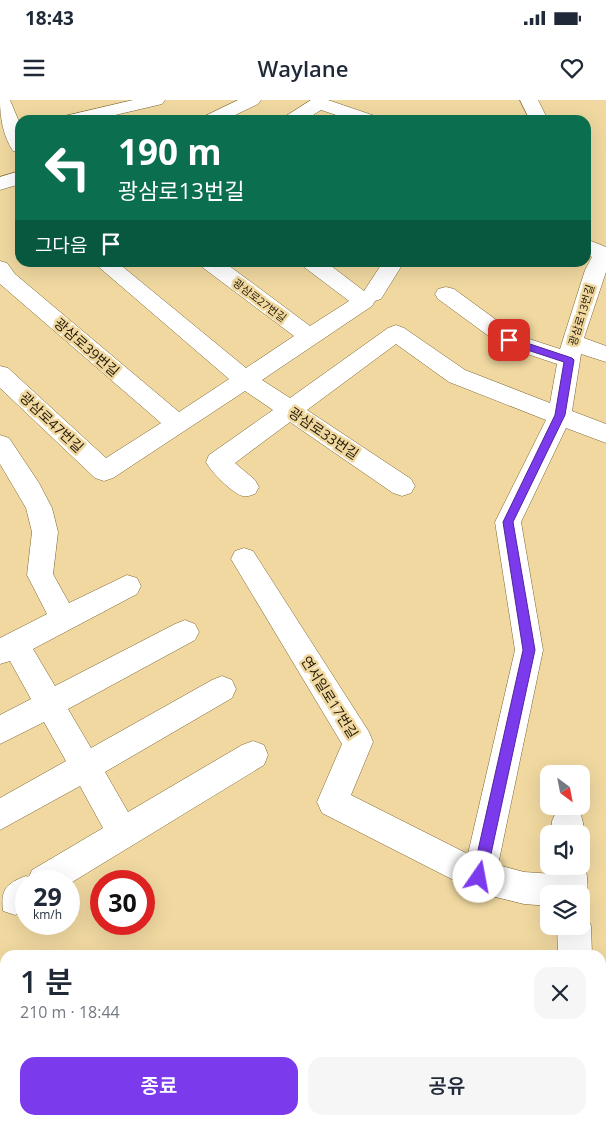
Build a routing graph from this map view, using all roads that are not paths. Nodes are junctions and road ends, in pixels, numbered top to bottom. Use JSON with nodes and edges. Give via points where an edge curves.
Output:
{"nodes":[{"id":1,"x":1,"y":100,"type":"edge"},
{"id":2,"x":156,"y":100,"type":"edge"},
{"id":3,"x":526,"y":100,"type":"edge"},
{"id":4,"x":244,"y":104,"type":"edge"},
{"id":5,"x":92,"y":115,"type":"edge"},
{"id":6,"x":222,"y":115,"type":"edge"},
{"id":7,"x":252,"y":115,"type":"edge"},
{"id":8,"x":300,"y":115,"type":"edge"},
{"id":9,"x":354,"y":115,"type":"edge"},
{"id":10,"x":536,"y":115,"type":"edge"},
{"id":11,"x":13,"y":137,"type":"edge"},
{"id":12,"x":15,"y":179,"type":"edge"},
{"id":13,"x":0,"y":184,"type":"edge"},
{"id":14,"x":591,"y":248,"type":"edge"},
{"id":15,"x":110,"y":267,"type":"edge"},
{"id":16,"x":216,"y":267,"type":"edge"},
{"id":17,"x":319,"y":267,"type":"edge"},
{"id":18,"x":391,"y":267,"type":"edge"},
{"id":19,"x":0,"y":268,"type":"edge"},
{"id":20,"x":601,"y":280,"type":"edge"},
{"id":21,"x":446,"y":294,"type":"dead end"},
{"id":22,"x":369,"y":298,"type":"junction"},
{"id":23,"x":310,"y":337,"type":"junction"},
{"id":24,"x":570,"y":351,"type":"junction"},
{"id":25,"x":606,"y":354,"type":"edge"},
{"id":26,"x":0,"y":374,"type":"edge"},
{"id":27,"x":246,"y":380,"type":"junction"},
{"id":28,"x":290,"y":410,"type":"junction"},
{"id":29,"x":560,"y":415,"type":"junction"},
{"id":30,"x":178,"y":424,"type":"junction"},
{"id":31,"x":606,"y":434,"type":"edge"},
{"id":32,"x":0,"y":444,"type":"edge"},
{"id":33,"x":402,"y":486,"type":"dead end"},
{"id":34,"x":246,"y":487,"type":"dead end"},
{"id":35,"x":244,"y":559,"type":"dead end"},
{"id":36,"x":127,"y":586,"type":"dead end"},
{"id":37,"x":64,"y":618,"type":"junction"},
{"id":38,"x":184,"y":632,"type":"dead end"},
{"id":39,"x":8,"y":648,"type":"edge"},
{"id":40,"x":222,"y":689,"type":"dead end"},
{"id":41,"x":49,"y":704,"type":"junction"},
{"id":42,"x":0,"y":730,"type":"edge"},
{"id":43,"x":253,"y":755,"type":"dead end"},
{"id":44,"x":85,"y":767,"type":"junction"},
{"id":45,"x":0,"y":815,"type":"edge"},
{"id":46,"x":123,"y":833,"type":"junction"},
{"id":47,"x":62,"y":870,"type":"edge"},
{"id":48,"x":479,"y":877,"type":"junction"},
{"id":49,"x":571,"y":884,"type":"edge"},
{"id":50,"x":574,"y":935,"type":"edge"},
{"id":51,"x":575,"y":950,"type":"edge"}],
"edges":[{"from":1,"to":11,"type":"street"},
{"from":2,"to":5,"type":"street"},
{"from":3,"to":10,"type":"street"},
{"from":4,"to":6,"type":"street"},
{"from":4,"to":7,"type":"street"},
{"from":8,"to":9,"type":"street","via":[[319,103]]},
{"from":12,"to":13,"type":"street"},
{"from":14,"to":20,"type":"street","name":"광삼로13번길","via":[[604,254]]},
{"from":15,"to":27,"type":"street","name":"광삼로33번길"},
{"from":16,"to":23,"type":"street","name":"광삼로27번길"},
{"from":17,"to":22,"type":"street"},
{"from":18,"to":22,"type":"street"},
{"from":19,"to":30,"type":"street","name":"광삼로39번길","via":[[8,279]]},
{"from":20,"to":24,"type":"street","name":"광삼로13번길"},
{"from":21,"to":24,"type":"street","name":"광삼로13번길","via":[[509,340]]},
{"from":22,"to":23,"type":"street"},
{"from":23,"to":27,"type":"street"},
{"from":24,"to":25,"type":"street"},
{"from":24,"to":29,"type":"street","name":"광삼로13번길"},
{"from":26,"to":30,"type":"street","name":"광삼로47번길","via":[[104,470]]},
{"from":27,"to":28,"type":"street","name":"광삼로33번길"},
{"from":27,"to":30,"type":"street"},
{"from":28,"to":29,"type":"street","via":[[396,333],[457,376]]},
{"from":28,"to":33,"type":"street","name":"광삼로33번길"},
{"from":28,"to":34,"type":"street","via":[[218,462]]},
{"from":29,"to":31,"type":"street"},
{"from":29,"to":48,"type":"street","name":"광삼로13번길","via":[[508,522],[529,650]]},
{"from":32,"to":37,"type":"street","via":[[39,508],[45,532],[40,575]]},
{"from":35,"to":48,"type":"street","name":"연서일로17번길","via":[[358,742],[333,802]]},
{"from":36,"to":37,"type":"street"},
{"from":37,"to":39,"type":"street"},
{"from":38,"to":41,"type":"street"},
{"from":39,"to":41,"type":"street"},
{"from":40,"to":44,"type":"street"},
{"from":41,"to":42,"type":"street"},
{"from":41,"to":44,"type":"street"},
{"from":43,"to":46,"type":"street"},
{"from":44,"to":45,"type":"street"},
{"from":44,"to":46,"type":"street"},
{"from":46,"to":47,"type":"street"},
{"from":48,"to":49,"type":"street","via":[[524,888]]},
{"from":50,"to":51,"type":"street"}]}
